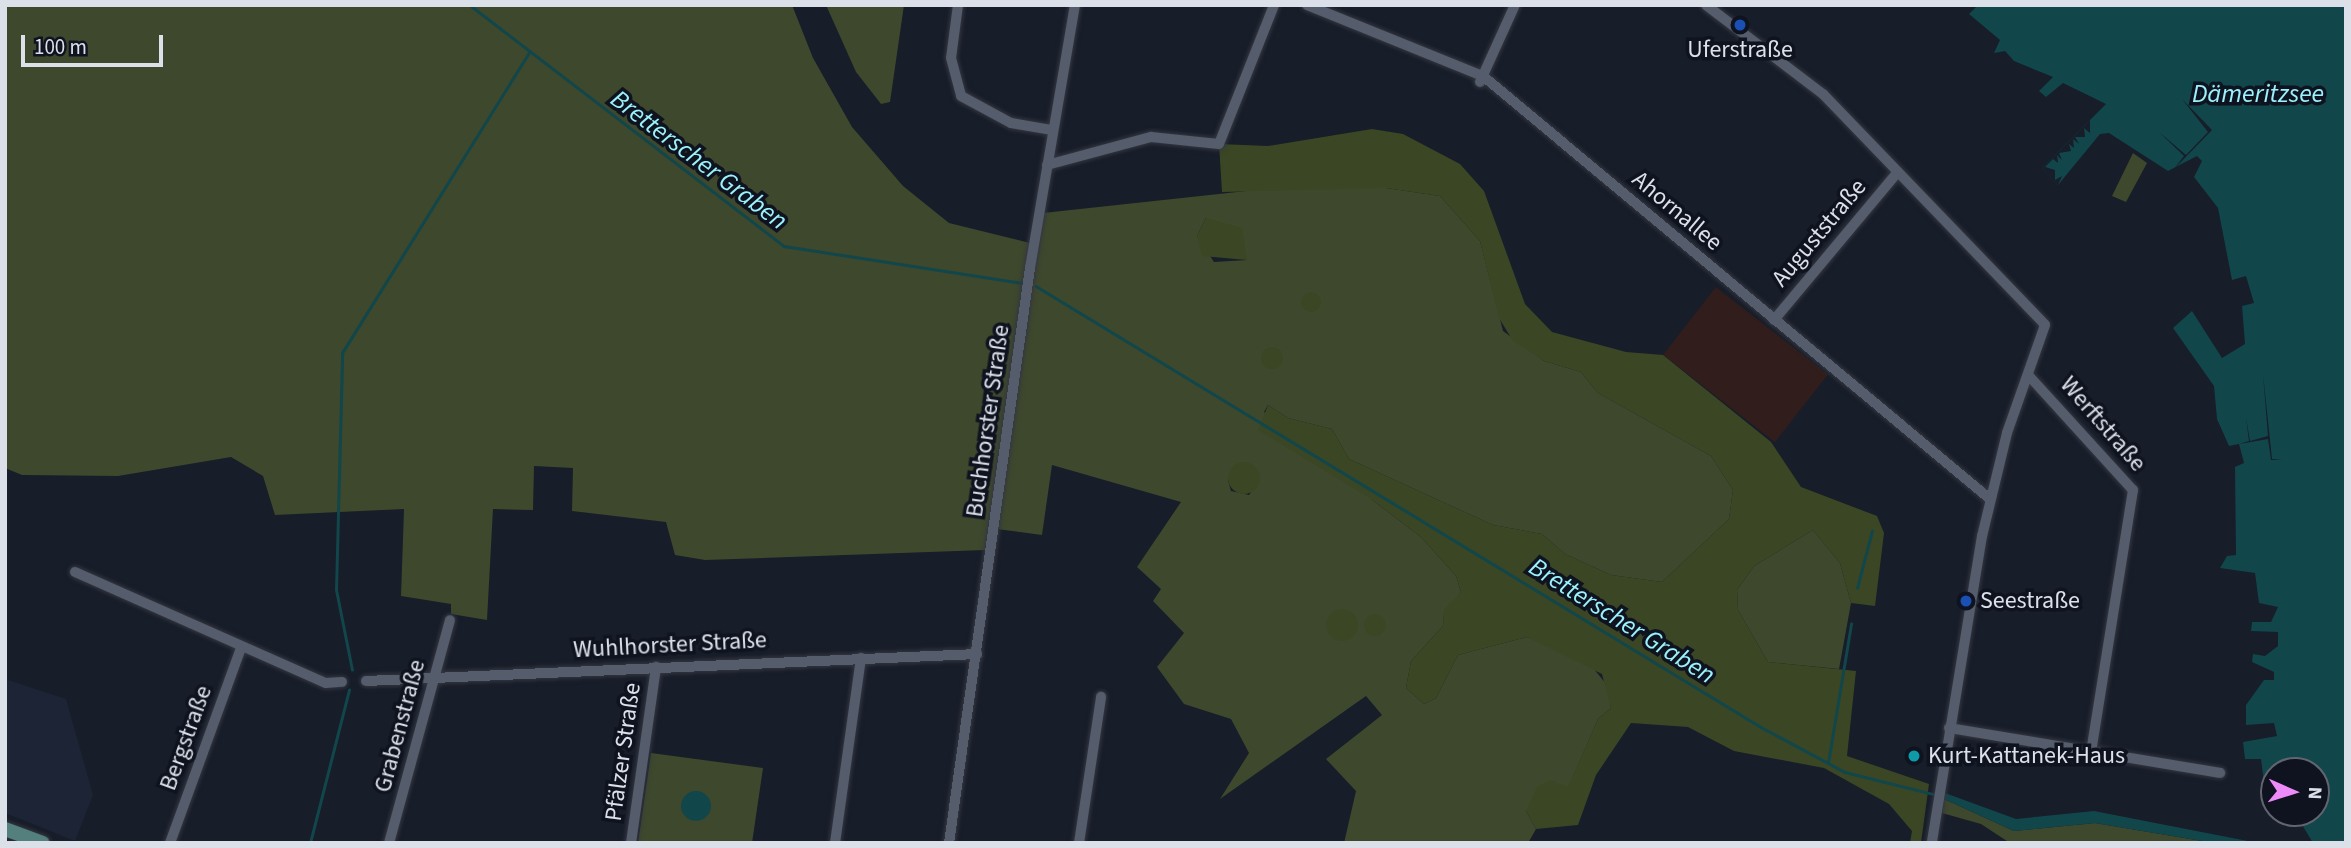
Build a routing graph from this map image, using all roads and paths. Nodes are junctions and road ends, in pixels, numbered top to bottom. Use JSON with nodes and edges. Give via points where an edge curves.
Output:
{"nodes":[{"id":1,"x":958,"y":5,"type":"edge"},
{"id":2,"x":1075,"y":5,"type":"edge"},
{"id":3,"x":1274,"y":5,"type":"edge"},
{"id":4,"x":1307,"y":5,"type":"edge"},
{"id":5,"x":1515,"y":5,"type":"edge"},
{"id":6,"x":1706,"y":5,"type":"edge"},
{"id":7,"x":1481,"y":80,"type":"junction"},
{"id":8,"x":1052,"y":130,"type":"junction"},
{"id":9,"x":1046,"y":165,"type":"junction"},
{"id":10,"x":1897,"y":173,"type":"junction"},
{"id":11,"x":1774,"y":320,"type":"junction"},
{"id":12,"x":2030,"y":377,"type":"junction"},
{"id":13,"x":1990,"y":499,"type":"junction"},
{"id":14,"x":75,"y":572,"type":"dead end"},
{"id":15,"x":450,"y":620,"type":"dead end"},
{"id":16,"x":241,"y":648,"type":"junction"},
{"id":17,"x":977,"y":654,"type":"junction"},
{"id":18,"x":861,"y":658,"type":"junction"},
{"id":19,"x":656,"y":667,"type":"junction"},
{"id":20,"x":434,"y":678,"type":"junction"},
{"id":21,"x":366,"y":681,"type":"dead end"},
{"id":22,"x":342,"y":682,"type":"dead end"},
{"id":23,"x":1101,"y":697,"type":"dead end"},
{"id":24,"x":1949,"y":728,"type":"junction"},
{"id":25,"x":2091,"y":753,"type":"junction"},
{"id":26,"x":2220,"y":773,"type":"dead end"},
{"id":27,"x":5,"y":829,"type":"edge"},
{"id":28,"x":43,"y":843,"type":"edge"},
{"id":29,"x":170,"y":843,"type":"edge"},
{"id":30,"x":390,"y":843,"type":"edge"},
{"id":31,"x":631,"y":843,"type":"edge"},
{"id":32,"x":835,"y":843,"type":"edge"},
{"id":33,"x":949,"y":843,"type":"edge"},
{"id":34,"x":1079,"y":843,"type":"edge"},
{"id":35,"x":1931,"y":843,"type":"edge"}],
"edges":[{"from":1,"to":8,"type":"street","via":[[951,58],[961,96],[1011,123]]},
{"from":2,"to":8,"type":"street","name":"Buchhorster Straße"},
{"from":3,"to":9,"type":"street","via":[[1219,144],[1151,137]]},
{"from":4,"to":7,"type":"street","name":"Ahornallee"},
{"from":5,"to":7,"type":"street"},
{"from":6,"to":10,"type":"street","via":[[1823,94]]},
{"from":7,"to":11,"type":"street","name":"Ahornallee"},
{"from":8,"to":9,"type":"street","name":"Buchhorster Straße"},
{"from":9,"to":17,"type":"street","name":"Buchhorster Straße"},
{"from":10,"to":11,"type":"street","name":"Auguststraße"},
{"from":10,"to":12,"type":"street","via":[[2045,325]]},
{"from":11,"to":13,"type":"street","name":"Ahornallee"},
{"from":12,"to":13,"type":"street"},
{"from":12,"to":25,"type":"street","name":"Werftstraße","via":[[2133,490]]},
{"from":13,"to":24,"type":"street"},
{"from":14,"to":16,"type":"street"},
{"from":15,"to":20,"type":"street","name":"Grabenstraße"},
{"from":16,"to":22,"type":"street","via":[[326,683]]},
{"from":16,"to":29,"type":"street","name":"Bergstraße"},
{"from":17,"to":18,"type":"street","name":"Wuhlhorster Straße"},
{"from":17,"to":33,"type":"street","name":"Buchhorster Straße"},
{"from":18,"to":19,"type":"street","name":"Wuhlhorster Straße"},
{"from":18,"to":32,"type":"street"},
{"from":19,"to":20,"type":"street","name":"Wuhlhorster Straße"},
{"from":19,"to":31,"type":"street","name":"Pfälzer Straße"},
{"from":20,"to":21,"type":"street","name":"Wuhlhorster Straße"},
{"from":20,"to":30,"type":"street","name":"Grabenstraße"},
{"from":23,"to":34,"type":"street"},
{"from":24,"to":25,"type":"street"},
{"from":24,"to":35,"type":"street"},
{"from":25,"to":26,"type":"street"},
{"from":27,"to":28,"type":"main road"}]}
